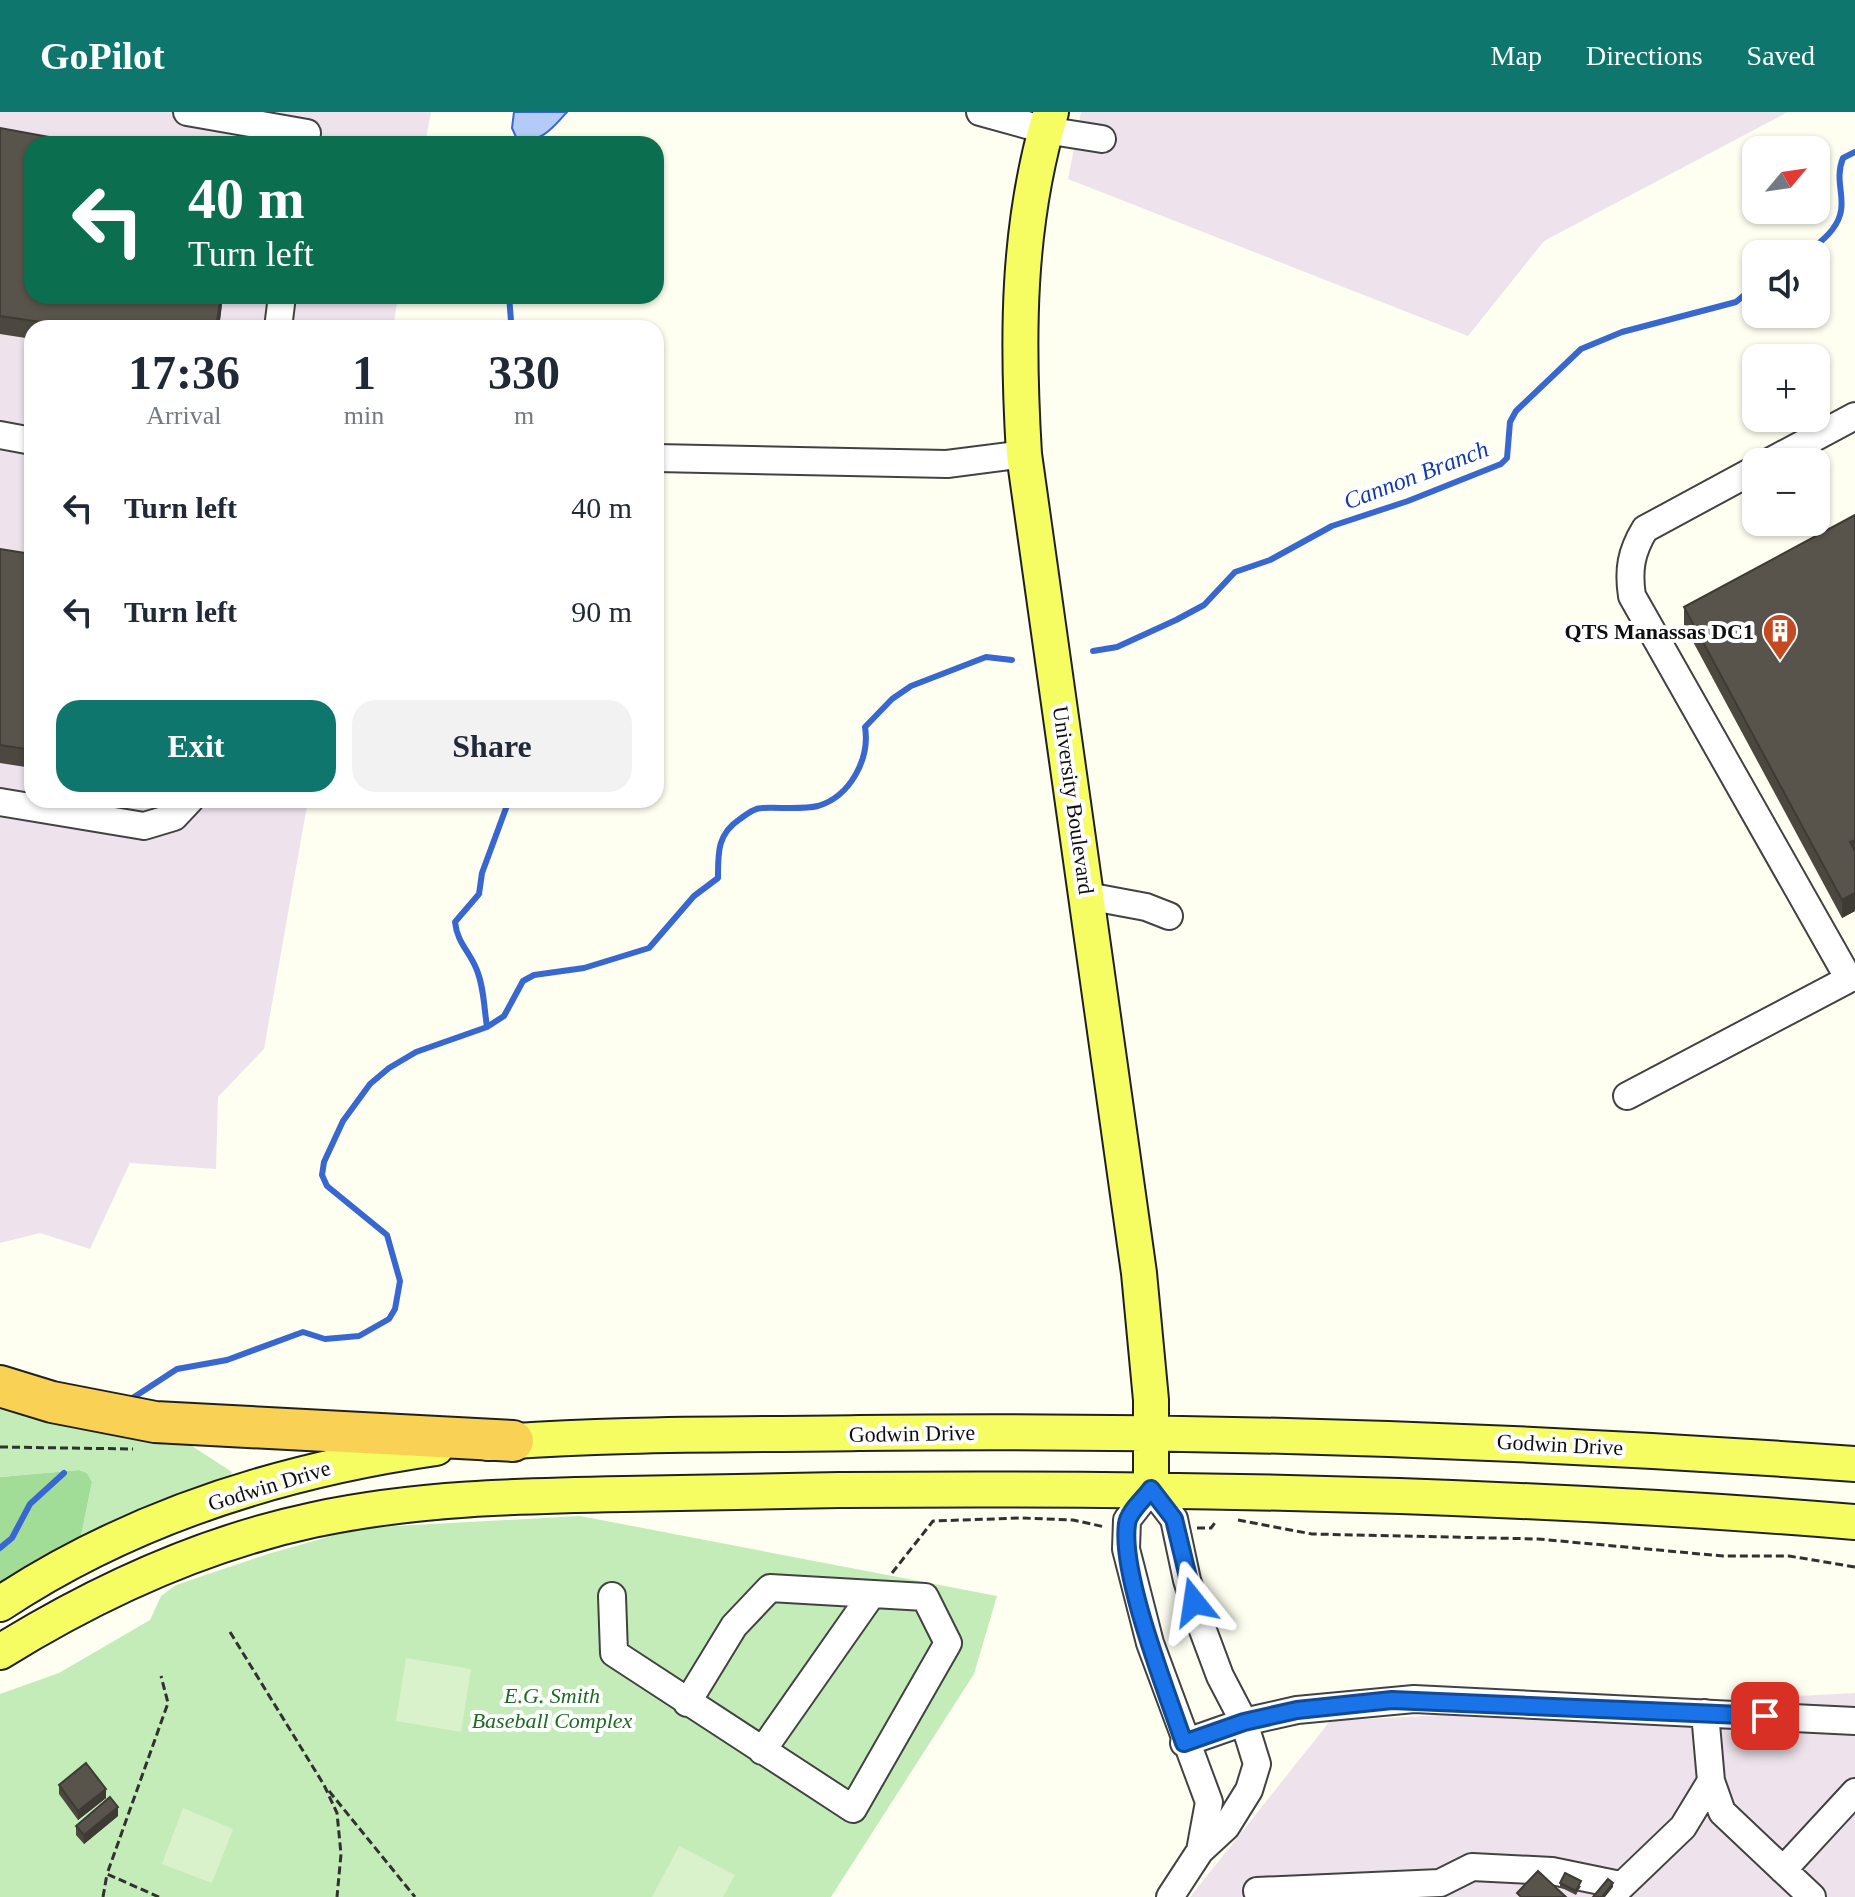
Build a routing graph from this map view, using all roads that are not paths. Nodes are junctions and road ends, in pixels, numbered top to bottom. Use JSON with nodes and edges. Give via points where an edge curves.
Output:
{"nodes":[{"id":1,"x":187,"y":112,"type":"edge"},
{"id":2,"x":980,"y":112,"type":"edge"},
{"id":3,"x":1048,"y":121,"type":"edge"},
{"id":4,"x":308,"y":130,"type":"edge"},
{"id":5,"x":1102,"y":139,"type":"dead end"},
{"id":6,"x":1855,"y":416,"type":"edge"},
{"id":7,"x":0,"y":435,"type":"edge"},
{"id":8,"x":24,"y":440,"type":"edge"},
{"id":9,"x":1795,"y":448,"type":"edge"},
{"id":10,"x":1024,"y":454,"type":"junction"},
{"id":11,"x":664,"y":458,"type":"edge"},
{"id":12,"x":1742,"y":477,"type":"edge"},
{"id":13,"x":0,"y":802,"type":"edge"},
{"id":14,"x":24,"y":806,"type":"edge"},
{"id":15,"x":36,"y":808,"type":"edge"},
{"id":16,"x":182,"y":808,"type":"edge"},
{"id":17,"x":1087,"y":896,"type":"junction"},
{"id":18,"x":1169,"y":916,"type":"dead end"},
{"id":19,"x":1852,"y":978,"type":"edge"},
{"id":20,"x":1627,"y":1096,"type":"dead end"},
{"id":21,"x":0,"y":1386,"type":"edge"},
{"id":22,"x":1151,"y":1433,"type":"junction"},
{"id":23,"x":513,"y":1441,"type":"junction"},
{"id":24,"x":1855,"y":1464,"type":"edge"},
{"id":25,"x":1151,"y":1489,"type":"junction"},
{"id":26,"x":1855,"y":1522,"type":"edge"},
{"id":27,"x":872,"y":1594,"type":"junction"},
{"id":28,"x":612,"y":1596,"type":"dead end"},
{"id":29,"x":0,"y":1604,"type":"edge"},
{"id":30,"x":0,"y":1652,"type":"edge"},
{"id":31,"x":687,"y":1703,"type":"junction"},
{"id":32,"x":1705,"y":1713,"type":"junction"},
{"id":33,"x":1855,"y":1721,"type":"edge"},
{"id":34,"x":1244,"y":1722,"type":"junction"},
{"id":35,"x":1184,"y":1743,"type":"junction"},
{"id":36,"x":762,"y":1751,"type":"junction"},
{"id":37,"x":1711,"y":1781,"type":"junction"},
{"id":38,"x":1855,"y":1792,"type":"edge"},
{"id":39,"x":1200,"y":1851,"type":"junction"},
{"id":40,"x":1783,"y":1870,"type":"junction"},
{"id":41,"x":1257,"y":1891,"type":"dead end"},
{"id":42,"x":1615,"y":1891,"type":"edge"},
{"id":43,"x":1170,"y":1897,"type":"edge"},
{"id":44,"x":1812,"y":1897,"type":"edge"}],
"edges":[{"from":1,"to":4,"type":"lane"},
{"from":2,"to":3,"type":"lane"},
{"from":3,"to":5,"type":"lane"},
{"from":3,"to":10,"type":"main road","name":"University Boulevard","via":[[1022,264]]},
{"from":6,"to":9,"type":"lane"},
{"from":7,"to":8,"type":"lane"},
{"from":10,"to":11,"type":"lane","via":[[947,464]]},
{"from":10,"to":17,"type":"main road","name":"University Boulevard"},
{"from":12,"to":19,"type":"lane","via":[[1645,529],[1628,573],[1632,596]]},
{"from":13,"to":14,"type":"lane"},
{"from":15,"to":16,"type":"lane","via":[[144,826],[174,817]]},
{"from":17,"to":18,"type":"lane"},
{"from":17,"to":22,"type":"main road","name":"University Boulevard","via":[[1139,1273]]},
{"from":19,"to":20,"type":"lane"},
{"from":21,"to":23,"type":"highway","via":[[155,1422]]},
{"from":22,"to":23,"type":"main road","name":"Godwin Drive"},
{"from":22,"to":24,"type":"main road","name":"Godwin Drive","via":[[1499,1441]]},
{"from":22,"to":25,"type":"main road","name":"University Boulevard"},
{"from":23,"to":29,"type":"main road","name":"Godwin Drive","via":[[375,1457],[286,1477],[140,1529]]},
{"from":25,"to":26,"type":"main road","name":"Godwin Drive","via":[[1518,1499]]},
{"from":25,"to":30,"type":"main road","name":"Godwin Drive","via":[[539,1495],[381,1507],[262,1532],[192,1555],[120,1585]]},
{"from":25,"to":34,"type":"lane","via":[[1174,1519],[1201,1625]]},
{"from":25,"to":35,"type":"lane","via":[[1127,1520],[1126,1549]]},
{"from":27,"to":31,"type":"lane","via":[[770,1588],[734,1626]]},
{"from":27,"to":36,"type":"lane"},
{"from":27,"to":36,"type":"lane","via":[[925,1597],[948,1643],[853,1809]]},
{"from":28,"to":31,"type":"lane","via":[[614,1653]]},
{"from":31,"to":36,"type":"lane"},
{"from":32,"to":33,"type":"lane"},
{"from":32,"to":34,"type":"lane","via":[[1414,1699],[1350,1702]]},
{"from":32,"to":37,"type":"lane"},
{"from":34,"to":35,"type":"lane"},
{"from":34,"to":39,"type":"lane","via":[[1257,1764],[1249,1790],[1226,1827]]},
{"from":35,"to":39,"type":"lane","via":[[1209,1802]]},
{"from":37,"to":40,"type":"lane","via":[[1722,1812]]},
{"from":37,"to":42,"type":"lane","via":[[1683,1827]]},
{"from":38,"to":40,"type":"lane"},
{"from":39,"to":43,"type":"lane"},
{"from":40,"to":44,"type":"lane"},
{"from":41,"to":42,"type":"lane","via":[[1440,1883],[1472,1867],[1552,1871]]}]}
